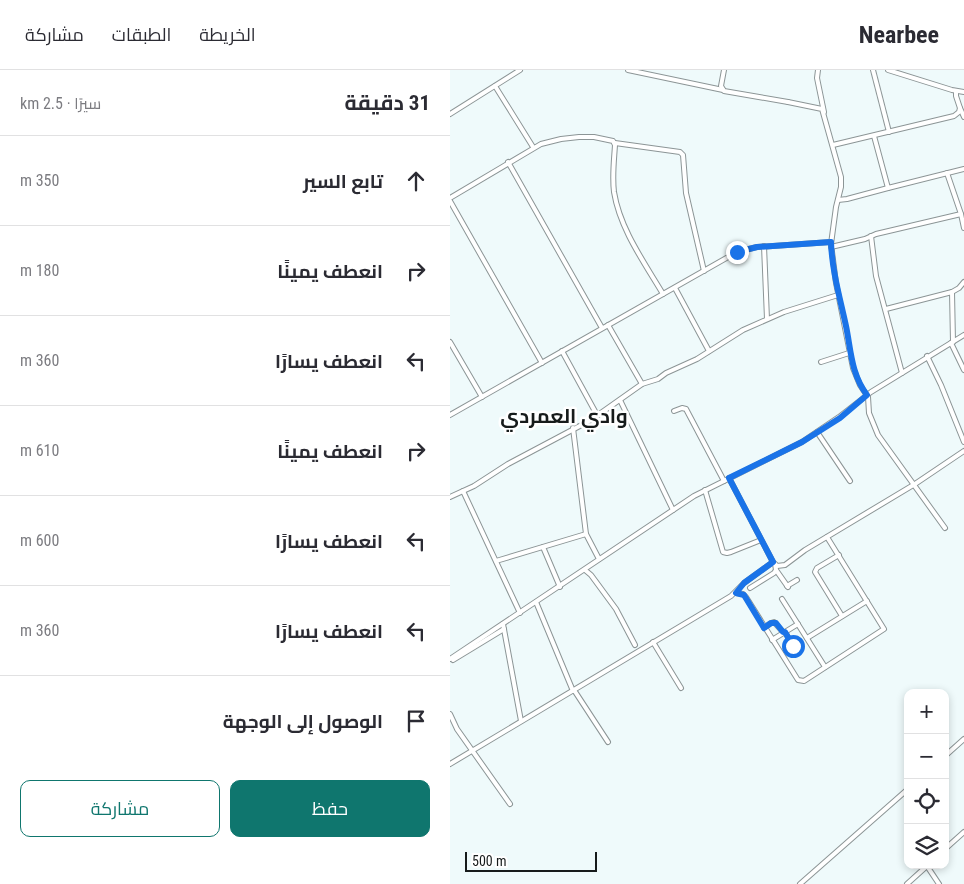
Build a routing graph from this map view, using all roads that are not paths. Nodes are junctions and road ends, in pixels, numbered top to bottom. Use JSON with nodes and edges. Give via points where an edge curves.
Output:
{"nodes":[{"id":1,"x":520,"y":70,"type":"edge"},
{"id":2,"x":628,"y":70,"type":"edge"},
{"id":3,"x":724,"y":70,"type":"edge"},
{"id":4,"x":818,"y":70,"type":"edge"},
{"id":5,"x":873,"y":70,"type":"edge"},
{"id":6,"x":888,"y":70,"type":"edge"},
{"id":7,"x":495,"y":86,"type":"junction"},
{"id":8,"x":723,"y":90,"type":"junction"},
{"id":9,"x":956,"y":92,"type":"junction"},
{"id":10,"x":964,"y":92,"type":"edge"},
{"id":11,"x":823,"y":103,"type":"junction"},
{"id":12,"x":820,"y":108,"type":"junction"},
{"id":13,"x":960,"y":108,"type":"junction"},
{"id":14,"x":824,"y":112,"type":"junction"},
{"id":15,"x":450,"y":114,"type":"edge"},
{"id":16,"x":964,"y":117,"type":"edge"},
{"id":17,"x":889,"y":132,"type":"junction"},
{"id":18,"x":874,"y":136,"type":"junction"},
{"id":19,"x":615,"y":143,"type":"junction"},
{"id":20,"x":833,"y":145,"type":"junction"},
{"id":21,"x":534,"y":147,"type":"junction"},
{"id":22,"x":508,"y":162,"type":"junction"},
{"id":23,"x":964,"y":168,"type":"edge"},
{"id":24,"x":948,"y":173,"type":"junction"},
{"id":25,"x":888,"y":188,"type":"junction"},
{"id":26,"x":450,"y":199,"type":"edge"},
{"id":27,"x":838,"y":200,"type":"junction"},
{"id":28,"x":962,"y":214,"type":"edge"},
{"id":29,"x":964,"y":228,"type":"edge"},
{"id":30,"x":871,"y":236,"type":"junction"},
{"id":31,"x":831,"y":244,"type":"junction"},
{"id":32,"x":764,"y":246,"type":"junction"},
{"id":33,"x":704,"y":271,"type":"junction"},
{"id":34,"x":964,"y":282,"type":"edge"},
{"id":35,"x":675,"y":288,"type":"junction"},
{"id":36,"x":952,"y":292,"type":"junction"},
{"id":37,"x":663,"y":294,"type":"junction"},
{"id":38,"x":838,"y":295,"type":"junction"},
{"id":39,"x":886,"y":309,"type":"junction"},
{"id":40,"x":767,"y":319,"type":"junction"},
{"id":41,"x":608,"y":325,"type":"junction"},
{"id":42,"x":602,"y":328,"type":"junction"},
{"id":43,"x":964,"y":335,"type":"edge"},
{"id":44,"x":450,"y":342,"type":"edge"},
{"id":45,"x":952,"y":343,"type":"junction"},
{"id":46,"x":562,"y":351,"type":"junction"},
{"id":47,"x":709,"y":351,"type":"junction"},
{"id":48,"x":850,"y":354,"type":"junction"},
{"id":49,"x":927,"y":356,"type":"junction"},
{"id":50,"x":821,"y":362,"type":"dead end"},
{"id":51,"x":542,"y":363,"type":"junction"},
{"id":52,"x":964,"y":370,"type":"edge"},
{"id":53,"x":902,"y":373,"type":"junction"},
{"id":54,"x":642,"y":384,"type":"junction"},
{"id":55,"x":867,"y":395,"type":"junction"},
{"id":56,"x":482,"y":396,"type":"junction"},
{"id":57,"x":620,"y":400,"type":"junction"},
{"id":58,"x":674,"y":411,"type":"dead end"},
{"id":59,"x":450,"y":415,"type":"edge"},
{"id":60,"x":598,"y":416,"type":"junction"},
{"id":61,"x":573,"y":428,"type":"junction"},
{"id":62,"x":817,"y":432,"type":"junction"},
{"id":63,"x":964,"y":442,"type":"edge"},
{"id":64,"x":964,"y":451,"type":"edge"},
{"id":65,"x":729,"y":478,"type":"junction"},
{"id":66,"x":724,"y":481,"type":"junction"},
{"id":67,"x":850,"y":481,"type":"dead end"},
{"id":68,"x":915,"y":484,"type":"junction"},
{"id":69,"x":463,"y":490,"type":"junction"},
{"id":70,"x":705,"y":490,"type":"junction"},
{"id":71,"x":450,"y":497,"type":"edge"},
{"id":72,"x":673,"y":510,"type":"junction"},
{"id":73,"x":945,"y":528,"type":"dead end"},
{"id":74,"x":586,"y":534,"type":"junction"},
{"id":75,"x":828,"y":536,"type":"junction"},
{"id":76,"x":761,"y":540,"type":"junction"},
{"id":77,"x":543,"y":547,"type":"junction"},
{"id":78,"x":839,"y":555,"type":"junction"},
{"id":79,"x":599,"y":559,"type":"junction"},
{"id":80,"x":496,"y":562,"type":"junction"},
{"id":81,"x":774,"y":563,"type":"junction"},
{"id":82,"x":584,"y":570,"type":"junction"},
{"id":83,"x":776,"y":570,"type":"junction"},
{"id":84,"x":759,"y":574,"type":"junction"},
{"id":85,"x":797,"y":580,"type":"dead end"},
{"id":86,"x":762,"y":581,"type":"junction"},
{"id":87,"x":560,"y":587,"type":"junction"},
{"id":88,"x":750,"y":588,"type":"dead end"},
{"id":89,"x":736,"y":593,"type":"junction"},
{"id":90,"x":782,"y":600,"type":"dead end"},
{"id":91,"x":867,"y":601,"type":"junction"},
{"id":92,"x":536,"y":602,"type":"junction"},
{"id":93,"x":520,"y":613,"type":"junction"},
{"id":94,"x":842,"y":616,"type":"junction"},
{"id":95,"x":798,"y":624,"type":"junction"},
{"id":96,"x":503,"y":626,"type":"junction"},
{"id":97,"x":764,"y":628,"type":"junction"},
{"id":98,"x":784,"y":632,"type":"junction"},
{"id":99,"x":807,"y":638,"type":"junction"},
{"id":100,"x":772,"y":640,"type":"junction"},
{"id":101,"x":653,"y":642,"type":"junction"},
{"id":102,"x":635,"y":644,"type":"dead end"},
{"id":103,"x":793,"y":646,"type":"dead end"},
{"id":104,"x":450,"y":660,"type":"edge"},
{"id":105,"x":825,"y":667,"type":"junction"},
{"id":106,"x":681,"y":688,"type":"dead end"},
{"id":107,"x":573,"y":691,"type":"junction"},
{"id":108,"x":450,"y":714,"type":"edge"},
{"id":109,"x":521,"y":721,"type":"junction"},
{"id":110,"x":964,"y":739,"type":"edge"},
{"id":111,"x":608,"y":742,"type":"dead end"},
{"id":112,"x":472,"y":751,"type":"junction"},
{"id":113,"x":949,"y":752,"type":"edge"},
{"id":114,"x":450,"y":764,"type":"edge"},
{"id":115,"x":904,"y":793,"type":"edge"},
{"id":116,"x":510,"y":804,"type":"dead end"},
{"id":117,"x":964,"y":832,"type":"edge"},
{"id":118,"x":949,"y":846,"type":"edge"},
{"id":119,"x":924,"y":869,"type":"edge"},
{"id":120,"x":929,"y":869,"type":"edge"},
{"id":121,"x":800,"y":884,"type":"edge"},
{"id":122,"x":907,"y":884,"type":"edge"},
{"id":123,"x":939,"y":884,"type":"edge"}],
"edges":[{"from":1,"to":7,"type":"street"},
{"from":2,"to":8,"type":"street"},
{"from":3,"to":8,"type":"street"},
{"from":4,"to":11,"type":"street"},
{"from":5,"to":17,"type":"street"},
{"from":6,"to":9,"type":"street"},
{"from":7,"to":15,"type":"street"},
{"from":7,"to":21,"type":"street"},
{"from":8,"to":12,"type":"street"},
{"from":9,"to":10,"type":"street"},
{"from":9,"to":13,"type":"street"},
{"from":11,"to":12,"type":"street"},
{"from":11,"to":14,"type":"street"},
{"from":12,"to":14,"type":"street"},
{"from":13,"to":16,"type":"street"},
{"from":13,"to":17,"type":"street","via":[[958,114],[950,117]]},
{"from":14,"to":20,"type":"street"},
{"from":17,"to":18,"type":"street"},
{"from":18,"to":20,"type":"street"},
{"from":18,"to":25,"type":"street"},
{"from":19,"to":21,"type":"street","via":[[602,138],[579,137]]},
{"from":19,"to":33,"type":"street","via":[[683,154],[686,193]]},
{"from":19,"to":37,"type":"street","via":[[613,182],[619,213]]},
{"from":20,"to":27,"type":"street","via":[[841,180]]},
{"from":21,"to":22,"type":"street"},
{"from":22,"to":26,"type":"street"},
{"from":22,"to":42,"type":"street"},
{"from":23,"to":24,"type":"street"},
{"from":24,"to":25,"type":"street"},
{"from":24,"to":28,"type":"street"},
{"from":25,"to":27,"type":"street"},
{"from":26,"to":51,"type":"street"},
{"from":27,"to":31,"type":"street"},
{"from":28,"to":29,"type":"street"},
{"from":28,"to":30,"type":"street"},
{"from":30,"to":31,"type":"street"},
{"from":30,"to":39,"type":"street","via":[[876,276]]},
{"from":31,"to":32,"type":"street"},
{"from":31,"to":38,"type":"street"},
{"from":32,"to":33,"type":"street","via":[[737,252]]},
{"from":32,"to":40,"type":"street"},
{"from":33,"to":35,"type":"street"},
{"from":34,"to":36,"type":"street"},
{"from":35,"to":37,"type":"street"},
{"from":35,"to":47,"type":"street"},
{"from":36,"to":39,"type":"street"},
{"from":36,"to":45,"type":"street"},
{"from":37,"to":41,"type":"street"},
{"from":38,"to":40,"type":"street"},
{"from":38,"to":48,"type":"street"},
{"from":39,"to":53,"type":"street"},
{"from":40,"to":47,"type":"street","via":[[734,334]]},
{"from":41,"to":42,"type":"street"},
{"from":41,"to":54,"type":"street"},
{"from":42,"to":46,"type":"street"},
{"from":43,"to":45,"type":"street"},
{"from":44,"to":56,"type":"street"},
{"from":45,"to":49,"type":"street"},
{"from":45,"to":52,"type":"street"},
{"from":46,"to":51,"type":"street"},
{"from":46,"to":60,"type":"street"},
{"from":47,"to":54,"type":"street","via":[[685,366]]},
{"from":48,"to":50,"type":"street"},
{"from":48,"to":55,"type":"street","via":[[856,377]]},
{"from":49,"to":53,"type":"street"},
{"from":49,"to":63,"type":"street"},
{"from":51,"to":56,"type":"street"},
{"from":53,"to":55,"type":"street"},
{"from":54,"to":57,"type":"street"},
{"from":55,"to":62,"type":"street"},
{"from":55,"to":68,"type":"street","via":[[878,434]]},
{"from":56,"to":59,"type":"street"},
{"from":57,"to":60,"type":"street"},
{"from":57,"to":72,"type":"street"},
{"from":58,"to":66,"type":"street","via":[[687,410]]},
{"from":60,"to":61,"type":"street"},
{"from":61,"to":69,"type":"street"},
{"from":61,"to":74,"type":"street"},
{"from":62,"to":65,"type":"street"},
{"from":62,"to":67,"type":"street"},
{"from":64,"to":68,"type":"street"},
{"from":65,"to":66,"type":"street"},
{"from":65,"to":76,"type":"street"},
{"from":66,"to":70,"type":"street"},
{"from":68,"to":73,"type":"street"},
{"from":68,"to":75,"type":"street"},
{"from":69,"to":71,"type":"street"},
{"from":69,"to":80,"type":"street"},
{"from":70,"to":72,"type":"street"},
{"from":70,"to":76,"type":"street","via":[[725,553]]},
{"from":72,"to":79,"type":"street"},
{"from":74,"to":77,"type":"street"},
{"from":74,"to":79,"type":"street"},
{"from":75,"to":78,"type":"street"},
{"from":75,"to":81,"type":"street","via":[[786,565]]},
{"from":76,"to":81,"type":"street"},
{"from":77,"to":80,"type":"street"},
{"from":77,"to":87,"type":"street"},
{"from":78,"to":91,"type":"street"},
{"from":78,"to":94,"type":"street","via":[[815,572]]},
{"from":79,"to":82,"type":"street"},
{"from":80,"to":93,"type":"street"},
{"from":81,"to":83,"type":"street"},
{"from":81,"to":84,"type":"street"},
{"from":82,"to":87,"type":"street"},
{"from":82,"to":102,"type":"street","via":[[618,611]]},
{"from":83,"to":85,"type":"street","via":[[787,586]]},
{"from":83,"to":86,"type":"street"},
{"from":84,"to":86,"type":"street"},
{"from":84,"to":89,"type":"street","via":[[744,583]]},
{"from":86,"to":88,"type":"street"},
{"from":87,"to":92,"type":"street"},
{"from":89,"to":97,"type":"street","via":[[744,595]]},
{"from":89,"to":101,"type":"street"},
{"from":90,"to":95,"type":"street"},
{"from":91,"to":94,"type":"street"},
{"from":91,"to":105,"type":"street","via":[[883,630]]},
{"from":92,"to":93,"type":"street"},
{"from":92,"to":107,"type":"street"},
{"from":93,"to":96,"type":"street"},
{"from":94,"to":99,"type":"street"},
{"from":95,"to":98,"type":"street"},
{"from":95,"to":99,"type":"street"},
{"from":96,"to":104,"type":"street"},
{"from":96,"to":109,"type":"street"},
{"from":97,"to":98,"type":"street","via":[[774,622]]},
{"from":97,"to":100,"type":"street"},
{"from":98,"to":100,"type":"street"},
{"from":98,"to":103,"type":"street"},
{"from":99,"to":105,"type":"street"},
{"from":100,"to":105,"type":"street","via":[[799,681]]},
{"from":101,"to":106,"type":"street"},
{"from":101,"to":107,"type":"street"},
{"from":107,"to":109,"type":"street"},
{"from":107,"to":111,"type":"street"},
{"from":108,"to":112,"type":"street"},
{"from":109,"to":112,"type":"street"},
{"from":110,"to":113,"type":"street"},
{"from":112,"to":114,"type":"street"},
{"from":112,"to":116,"type":"street"},
{"from":115,"to":121,"type":"street"},
{"from":117,"to":118,"type":"street"},
{"from":119,"to":122,"type":"street"},
{"from":120,"to":123,"type":"street"}]}
